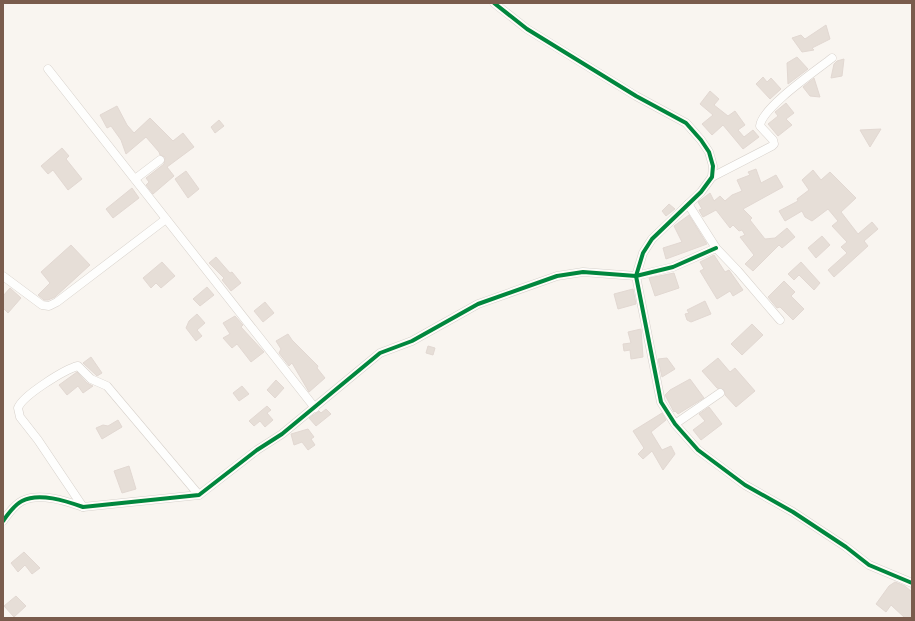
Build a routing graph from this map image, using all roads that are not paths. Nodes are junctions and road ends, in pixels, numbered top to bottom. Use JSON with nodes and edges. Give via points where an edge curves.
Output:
{"nodes":[{"id":1,"x":494,"y":3,"type":"edge"},
{"id":2,"x":832,"y":58,"type":"dead end"},
{"id":3,"x":48,"y":69,"type":"dead end"},
{"id":4,"x":160,"y":160,"type":"dead end"},
{"id":5,"x":712,"y":177,"type":"junction"},
{"id":6,"x":135,"y":180,"type":"junction"},
{"id":7,"x":688,"y":204,"type":"junction"},
{"id":8,"x":166,"y":219,"type":"junction"},
{"id":9,"x":716,"y":248,"type":"junction"},
{"id":10,"x":3,"y":276,"type":"edge"},
{"id":11,"x":636,"y":276,"type":"junction"},
{"id":12,"x":780,"y":320,"type":"dead end"},
{"id":13,"x":720,"y":393,"type":"dead end"},
{"id":14,"x":315,"y":408,"type":"junction"},
{"id":15,"x":675,"y":424,"type":"junction"},
{"id":16,"x":199,"y":495,"type":"junction"},
{"id":17,"x":83,"y":507,"type":"junction"},
{"id":18,"x":3,"y":521,"type":"edge"},
{"id":19,"x":912,"y":583,"type":"edge"}],
"edges":[{"from":1,"to":5,"type":"street","via":[[527,28],[686,124],[709,152],[713,166]]},
{"from":2,"to":5,"type":"street","via":[[772,105],[764,115],[760,126],[773,140],[772,146]]},
{"from":3,"to":6,"type":"street"},
{"from":4,"to":6,"type":"street"},
{"from":5,"to":7,"type":"street"},
{"from":6,"to":8,"type":"street"},
{"from":7,"to":9,"type":"street"},
{"from":7,"to":11,"type":"street","via":[[652,239],[643,253]]},
{"from":8,"to":10,"type":"street","via":[[49,306],[42,305]]},
{"from":8,"to":14,"type":"street"},
{"from":9,"to":11,"type":"street","via":[[673,267]]},
{"from":9,"to":12,"type":"street"},
{"from":11,"to":14,"type":"street","via":[[583,272],[556,276],[478,304],[412,341],[380,353]]},
{"from":11,"to":15,"type":"street","via":[[661,402]]},
{"from":13,"to":15,"type":"street"},
{"from":14,"to":16,"type":"street"},
{"from":15,"to":19,"type":"street","via":[[698,450],[745,485],[793,512],[869,565]]},
{"from":16,"to":17,"type":"street"},
{"from":16,"to":17,"type":"street","via":[[107,386],[91,379],[78,366],[68,369],[26,397],[18,408],[20,417]]},
{"from":17,"to":18,"type":"street","via":[[71,502],[33,498],[22,501]]}]}
